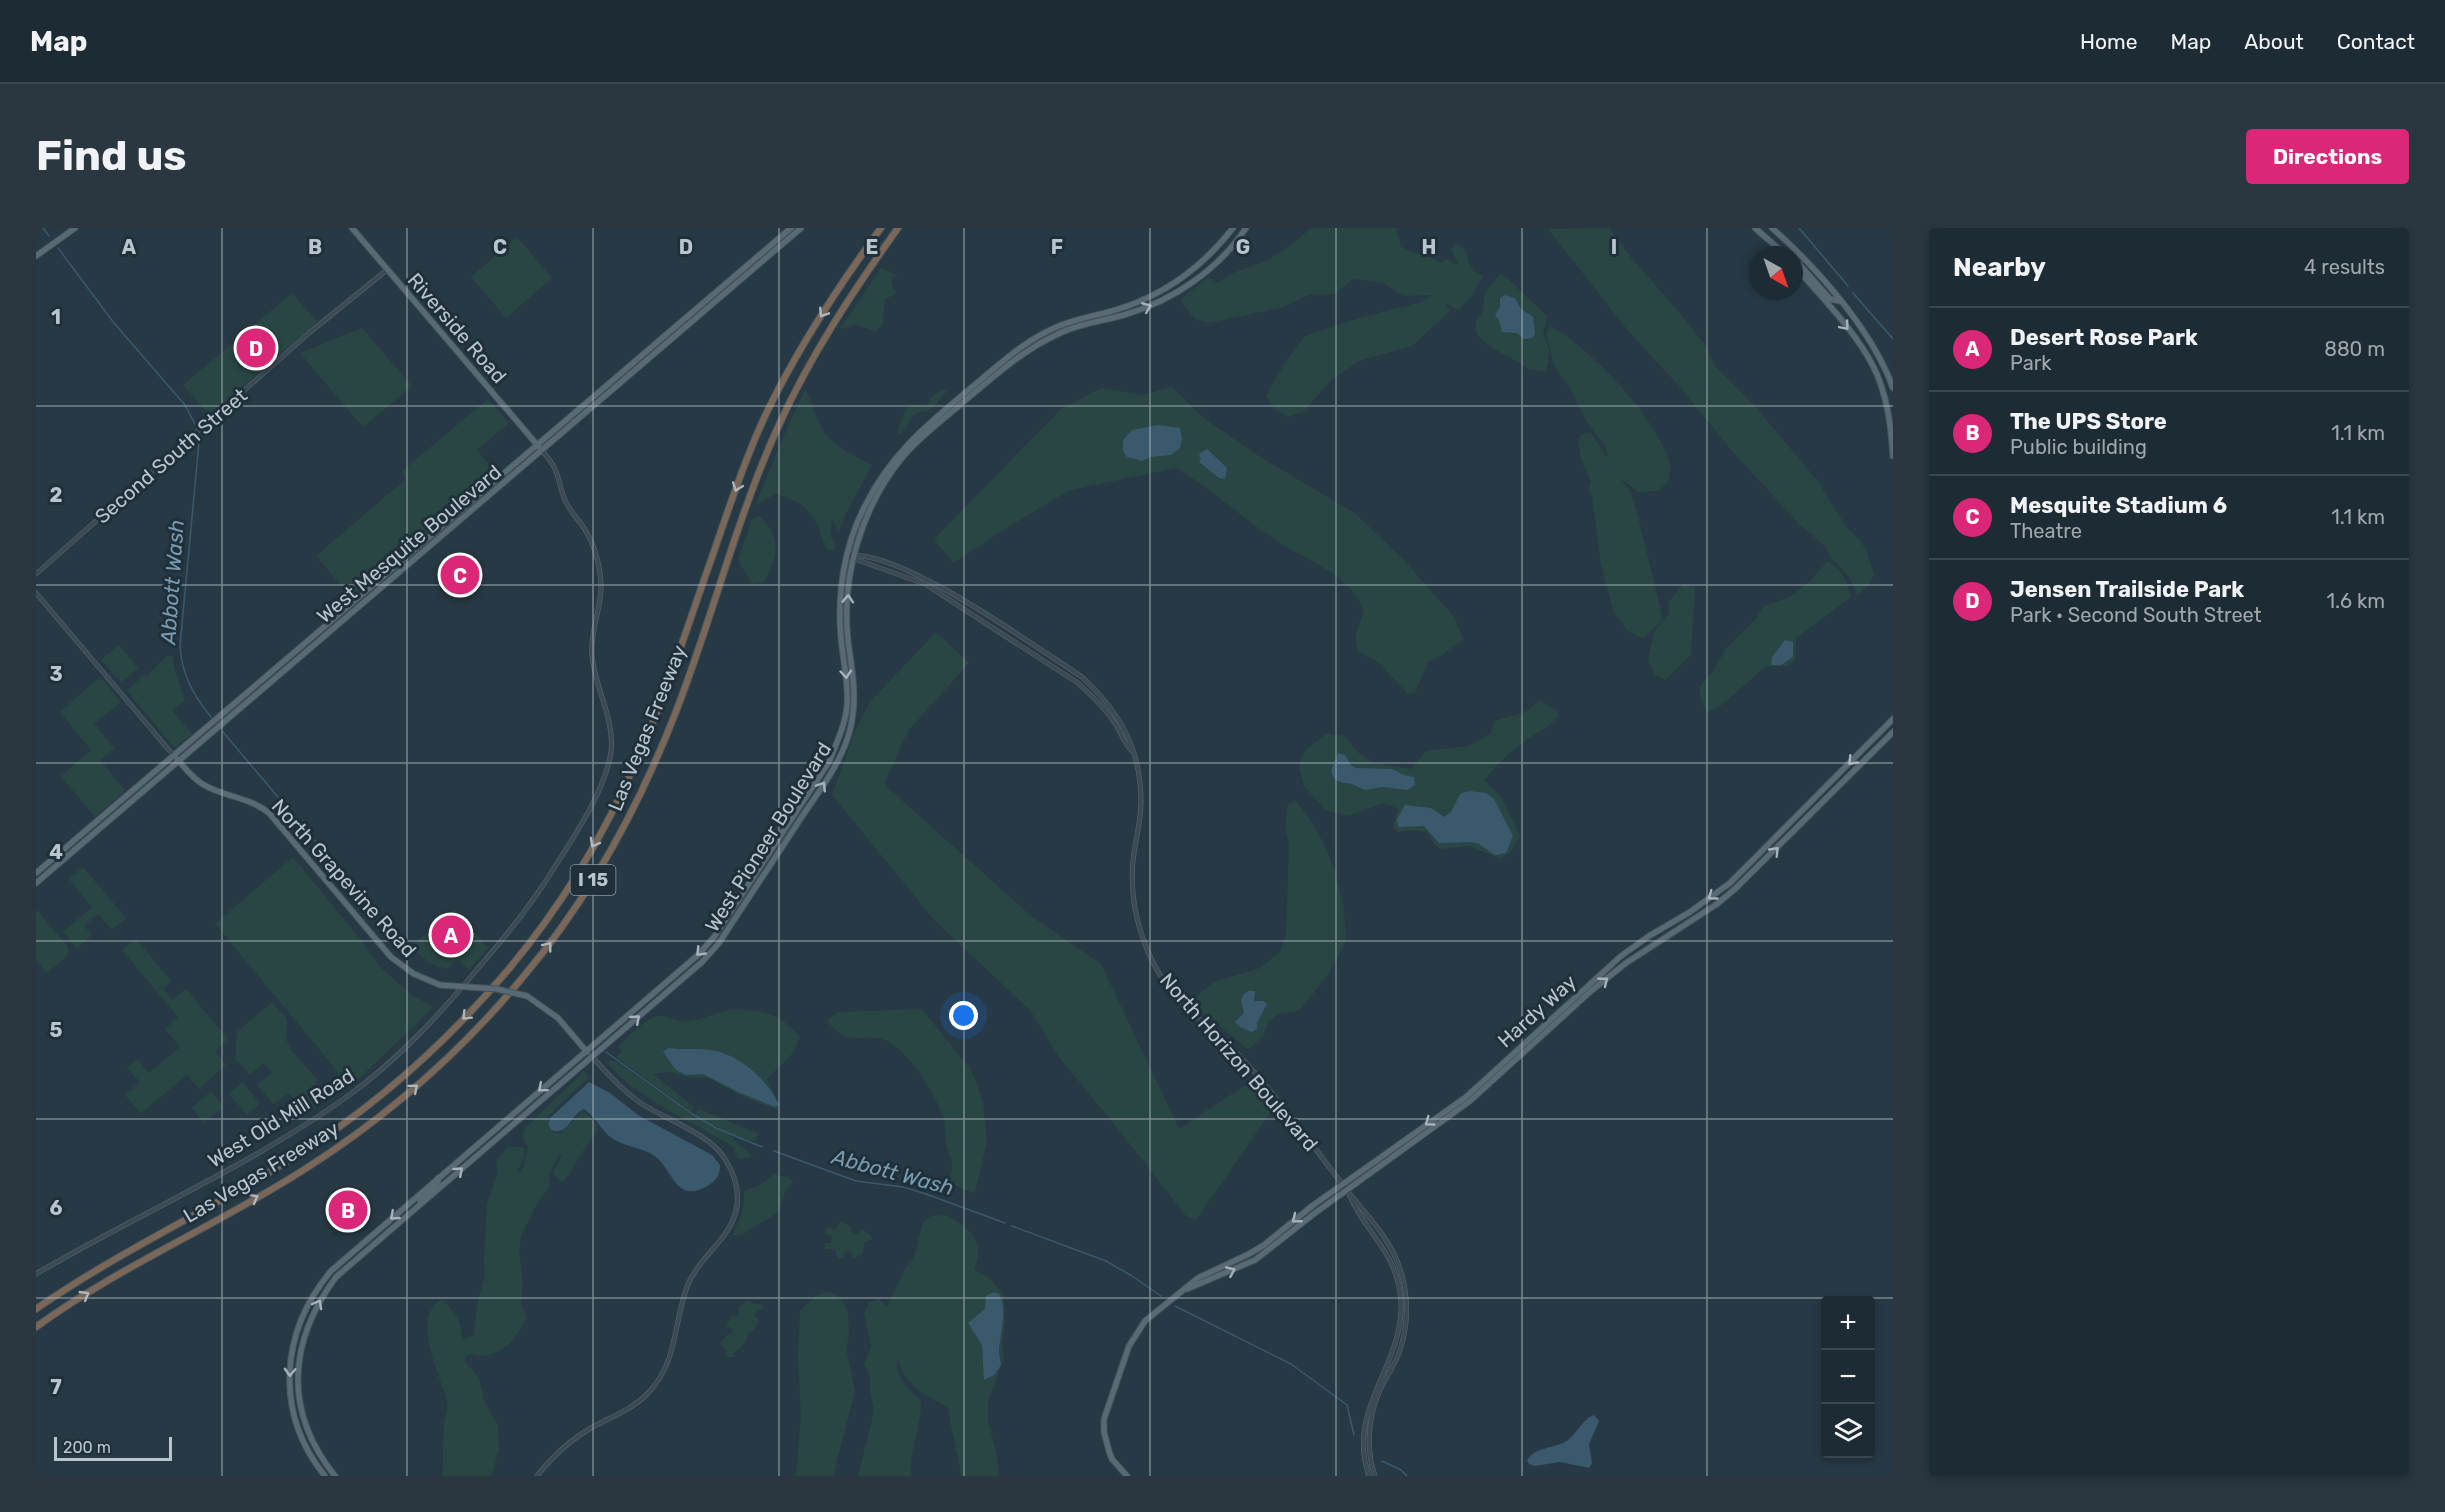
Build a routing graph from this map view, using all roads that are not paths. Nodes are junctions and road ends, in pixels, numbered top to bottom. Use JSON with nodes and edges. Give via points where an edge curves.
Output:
{"nodes":[{"id":1,"x":75,"y":228,"type":"edge"},
{"id":2,"x":352,"y":228,"type":"edge"},
{"id":3,"x":791,"y":228,"type":"edge"},
{"id":4,"x":801,"y":228,"type":"edge"},
{"id":5,"x":879,"y":228,"type":"edge"},
{"id":6,"x":898,"y":228,"type":"edge"},
{"id":7,"x":1233,"y":228,"type":"edge"},
{"id":8,"x":1246,"y":228,"type":"edge"},
{"id":9,"x":1755,"y":228,"type":"edge"},
{"id":10,"x":1772,"y":228,"type":"edge"},
{"id":11,"x":1776,"y":246,"type":"edge"},
{"id":12,"x":768,"y":249,"type":"junction"},
{"id":13,"x":36,"y":255,"type":"edge"},
{"id":14,"x":766,"y":259,"type":"junction"},
{"id":15,"x":388,"y":269,"type":"junction"},
{"id":16,"x":1803,"y":269,"type":"edge"},
{"id":17,"x":1803,"y":275,"type":"edge"},
{"id":18,"x":1840,"y":301,"type":"junction"},
{"id":19,"x":1893,"y":388,"type":"edge"},
{"id":20,"x":540,"y":448,"type":"junction"},
{"id":21,"x":1893,"y":456,"type":"edge"},
{"id":22,"x":848,"y":556,"type":"junction"},
{"id":23,"x":855,"y":556,"type":"junction"},
{"id":24,"x":36,"y":574,"type":"edge"},
{"id":25,"x":36,"y":593,"type":"edge"},
{"id":26,"x":1893,"y":719,"type":"edge"},
{"id":27,"x":1893,"y":732,"type":"edge"},
{"id":28,"x":176,"y":758,"type":"junction"},
{"id":29,"x":85,"y":836,"type":"junction"},
{"id":30,"x":36,"y":873,"type":"edge"},
{"id":31,"x":36,"y":883,"type":"edge"},
{"id":32,"x":586,"y":1051,"type":"junction"},
{"id":33,"x":592,"y":1057,"type":"junction"},
{"id":34,"x":438,"y":1178,"type":"junction"},
{"id":35,"x":1343,"y":1184,"type":"junction"},
{"id":36,"x":1347,"y":1190,"type":"junction"},
{"id":37,"x":417,"y":1208,"type":"junction"},
{"id":38,"x":36,"y":1274,"type":"edge"},
{"id":39,"x":1177,"y":1294,"type":"junction"},
{"id":40,"x":36,"y":1309,"type":"edge"},
{"id":41,"x":36,"y":1327,"type":"edge"},
{"id":42,"x":325,"y":1476,"type":"edge"},
{"id":43,"x":335,"y":1476,"type":"edge"},
{"id":44,"x":537,"y":1476,"type":"edge"},
{"id":45,"x":1127,"y":1476,"type":"edge"},
{"id":46,"x":1369,"y":1476,"type":"edge"},
{"id":47,"x":1375,"y":1476,"type":"edge"}],
"edges":[{"from":1,"to":13,"type":"main road"},
{"from":2,"to":15,"type":"main road","name":"Riverside Road"},
{"from":3,"to":12,"type":"main road","name":"West Mesquite Boulevard"},
{"from":4,"to":14,"type":"main road","name":"West Mesquite Boulevard"},
{"from":5,"to":40,"type":"highway","name":"Las Vegas Freeway","number":"I 15","one_way":true,"via":[[814,326],[764,419],[659,706],[619,798],[565,892],[509,969],[404,1076],[328,1135]]},
{"from":41,"to":6,"type":"highway","name":"Las Vegas Freeway","number":"I 15","one_way":true,"via":[[336,1149],[418,1085],[523,977],[581,898],[630,815],[676,712],[778,427],[827,333]]},
{"from":7,"to":22,"type":"main road","name":"West Pioneer Boulevard","via":[[1205,260],[1167,289],[1126,307],[1058,326],[1028,342],[916,434],[897,454],[864,507]]},
{"from":23,"to":8,"type":"main road","name":"West Pioneer Boulevard","one_way":true,"via":[[868,511],[902,458],[1020,355],[1074,328],[1152,305],[1193,282],[1231,248]]},
{"from":9,"to":11,"type":"main road"},
{"from":10,"to":18,"type":"main road"},
{"from":12,"to":14,"type":"main road"},
{"from":12,"to":20,"type":"main road","name":"West Mesquite Boulevard"},
{"from":14,"to":20,"type":"main road","name":"West Mesquite Boulevard"},
{"from":15,"to":20,"type":"main road","name":"Riverside Road"},
{"from":15,"to":24,"type":"street","name":"Second South Street","via":[[309,333]]},
{"from":16,"to":18,"type":"main road","via":[[1830,299]]},
{"from":17,"to":21,"type":"main road","one_way":true,"via":[[1874,367],[1886,404]]},
{"from":18,"to":19,"type":"main road","via":[[1885,365]]},
{"from":20,"to":28,"type":"main road","name":"West Mesquite Boulevard"},
{"from":20,"to":38,"type":"street","name":"West Old Mill Road","via":[[554,467],[566,504],[595,551],[601,590],[591,652],[610,724],[611,748],[605,776],[568,846],[530,904],[454,997],[367,1080],[260,1152]]},
{"from":22,"to":23,"type":"street"},
{"from":22,"to":32,"type":"main road","name":"West Pioneer Boulevard","one_way":true,"via":[[841,579],[839,613],[847,706],[829,762],[714,938]]},
{"from":33,"to":23,"type":"main road","name":"West Pioneer Boulevard","one_way":true,"via":[[719,943],[834,767],[849,732],[854,705],[847,615]]},
{"from":23,"to":35,"type":"street","name":"North Horizon Boulevard","via":[[925,584],[1078,683],[1110,716],[1132,751],[1138,771],[1141,802],[1133,864],[1135,902],[1151,957],[1178,998],[1233,1048],[1305,1132]]},
{"from":25,"to":28,"type":"street"},
{"from":26,"to":35,"type":"main road","name":"Hardy Way","one_way":true,"via":[[1730,883],[1621,956],[1466,1097]]},
{"from":36,"to":27,"type":"main road","name":"Hardy Way","one_way":true,"via":[[1470,1101],[1626,963],[1736,888]]},
{"from":28,"to":29,"type":"main road","name":"West Mesquite Boulevard"},
{"from":28,"to":32,"type":"main road","name":"North Grapevine Road","bridge":true,"via":[[197,781],[251,801],[268,813],[391,957],[414,974],[440,985],[497,989],[527,996],[558,1018]]},
{"from":29,"to":30,"type":"main road","name":"West Mesquite Boulevard"},
{"from":29,"to":31,"type":"main road","name":"West Mesquite Boulevard"},
{"from":32,"to":33,"type":"main road","name":"North Grapevine Road"},
{"from":32,"to":34,"type":"main road","name":"West Pioneer Boulevard","one_way":true},
{"from":37,"to":33,"type":"main road","name":"West Pioneer Boulevard","one_way":true},
{"from":33,"to":44,"type":"street","via":[[618,1086],[711,1143],[724,1156],[734,1175],[737,1206],[729,1230],[698,1265],[689,1283],[672,1352],[656,1384],[640,1401],[566,1445]]},
{"from":34,"to":37,"type":"main road"},
{"from":34,"to":42,"type":"main road","name":"West Pioneer Boulevard","one_way":true,"via":[[331,1271],[306,1307],[297,1328],[292,1343],[290,1395],[303,1441]]},
{"from":35,"to":36,"type":"street","name":"North Horizon Boulevard"},
{"from":35,"to":39,"type":"main road","name":"Hardy Way","one_way":true,"via":[[1264,1245],[1198,1278]]},
{"from":39,"to":36,"type":"main road","name":"Hardy Way","one_way":true,"via":[[1255,1260]]},
{"from":36,"to":46,"type":"street","name":"North Horizon Boulevard","via":[[1386,1250],[1401,1299],[1394,1353],[1365,1418],[1363,1449]]},
{"from":36,"to":47,"type":"street","name":"North Horizon Boulevard","via":[[1389,1246],[1401,1271],[1407,1299],[1406,1328],[1398,1356],[1378,1395],[1371,1419],[1369,1444]]},
{"from":43,"to":37,"type":"main road","name":"West Pioneer Boulevard","one_way":true,"via":[[310,1439],[301,1410],[301,1345],[320,1299],[336,1277]]},
{"from":39,"to":45,"type":"main road","name":"Hardy Way","via":[[1137,1332],[1107,1407],[1106,1443],[1112,1460]]}]}
